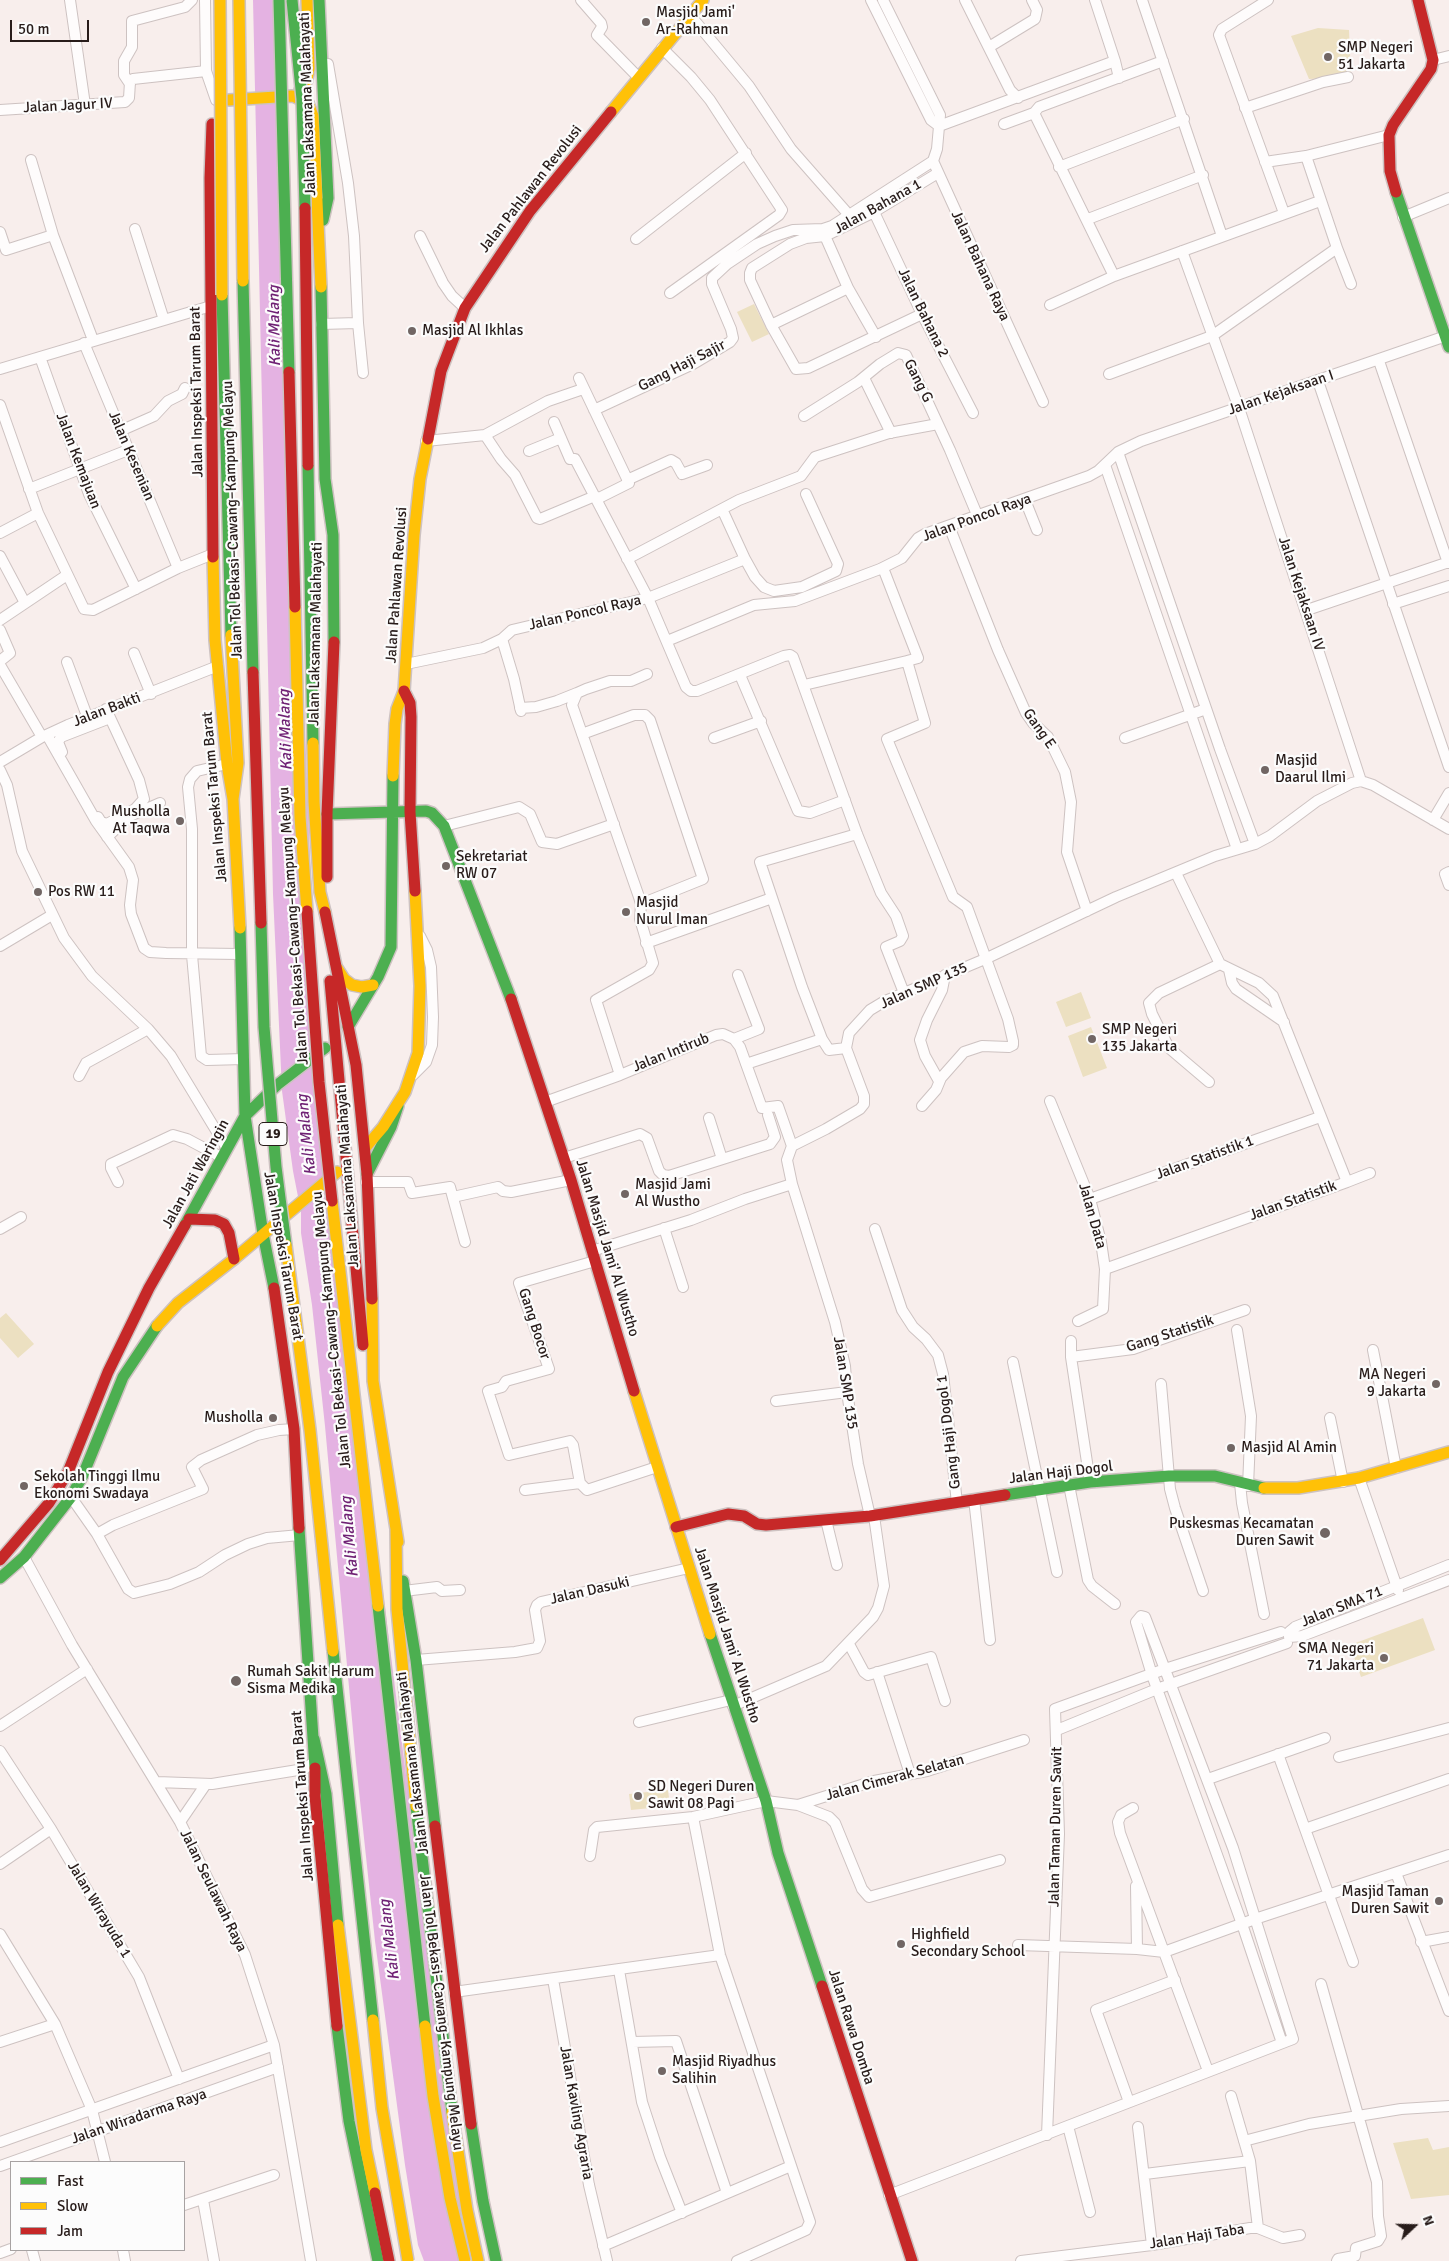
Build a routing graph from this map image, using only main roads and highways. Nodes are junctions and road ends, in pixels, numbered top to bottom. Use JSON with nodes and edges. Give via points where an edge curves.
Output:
{"nodes":[{"id":1,"x":220,"y":0,"type":"edge"},
{"id":2,"x":239,"y":0,"type":"edge"},
{"id":3,"x":279,"y":0,"type":"edge"},
{"id":4,"x":292,"y":0,"type":"edge"},
{"id":5,"x":307,"y":0,"type":"edge"},
{"id":6,"x":319,"y":0,"type":"edge"},
{"id":7,"x":703,"y":0,"type":"edge"},
{"id":8,"x":1418,"y":0,"type":"edge"},
{"id":9,"x":292,"y":96,"type":"junction"},
{"id":10,"x":320,"y":237,"type":"junction"},
{"id":11,"x":1447,"y":342,"type":"edge"},
{"id":12,"x":404,"y":691,"type":"junction"},
{"id":13,"x":233,"y":799,"type":"junction"},
{"id":14,"x":410,"y":812,"type":"junction"},
{"id":15,"x":391,"y":813,"type":"junction"},
{"id":16,"x":327,"y":814,"type":"junction"},
{"id":17,"x":325,"y":912,"type":"junction"},
{"id":18,"x":337,"y":968,"type":"junction"},
{"id":19,"x":373,"y":985,"type":"junction"},
{"id":20,"x":348,"y":1027,"type":"junction"},
{"id":21,"x":335,"y":1039,"type":"junction"},
{"id":22,"x":398,"y":1106,"type":"junction"},
{"id":23,"x":245,"y":1116,"type":"junction"},
{"id":24,"x":364,"y":1148,"type":"junction"},
{"id":25,"x":342,"y":1167,"type":"junction"},
{"id":26,"x":367,"y":1178,"type":"junction"},
{"id":27,"x":190,"y":1219,"type":"junction"},
{"id":28,"x":263,"y":1234,"type":"junction"},
{"id":29,"x":234,"y":1259,"type":"junction"},
{"id":30,"x":373,"y":1380,"type":"junction"},
{"id":31,"x":1449,"y":1452,"type":"edge"},
{"id":32,"x":676,"y":1527,"type":"junction"},
{"id":33,"x":396,"y":1530,"type":"junction"},
{"id":34,"x":1,"y":1558,"type":"edge"},
{"id":35,"x":0,"y":1578,"type":"edge"},
{"id":36,"x":314,"y":1739,"type":"junction"},
{"id":37,"x":766,"y":1801,"type":"joint"},
{"id":38,"x":378,"y":2261,"type":"edge"},
{"id":39,"x":389,"y":2261,"type":"edge"},
{"id":40,"x":408,"y":2261,"type":"edge"},
{"id":41,"x":465,"y":2261,"type":"edge"},
{"id":42,"x":478,"y":2261,"type":"edge"},
{"id":43,"x":496,"y":2261,"type":"edge"},
{"id":44,"x":912,"y":2261,"type":"edge"}],
"edges":[{"from":1,"to":13,"type":"main road","bridge":true,"via":[[226,482],[238,763]]},
{"from":2,"to":40,"type":"main road","name":"Jalan Tol Bekasi–Cawang–Kampung Melayu","number":"19","bridge":true,"via":[[244,409],[264,1027],[276,1167],[310,1430],[382,2108]]},
{"from":3,"to":41,"type":"main road","name":"Jalan Tol Bekasi–Cawang–Kampung Melayu","bridge":true,"via":[[300,817],[319,1082],[434,2096],[450,2198]]},
{"from":4,"to":17,"type":"main road","bridge":true,"via":[[302,99],[305,174],[314,802],[320,892]]},
{"from":5,"to":9,"type":"main road","name":"Jalan Laksamana Malahayati","via":[[309,68],[307,80]]},
{"from":6,"to":10,"type":"main road","name":"Jalan Laksamana Malahayati","via":[[328,198]]},
{"from":7,"to":12,"type":"main road","name":"Jalan Pahlawan Revolusi","via":[[530,211],[465,308],[440,371],[426,441],[414,535]]},
{"from":8,"to":11,"type":"main road","via":[[1433,60],[1431,69],[1389,135],[1390,171]]},
{"from":9,"to":10,"type":"main road","name":"Jalan Laksamana Malahayati","via":[[308,104],[313,116]]},
{"from":9,"to":13,"type":"main road","name":"Jalan Inspeksi Tarum Barat","via":[[217,103],[213,109],[210,178],[213,554],[218,666]]},
{"from":10,"to":16,"type":"main road","name":"Jalan Laksamana Malahayati","via":[[325,478],[333,535],[334,595]]},
{"from":12,"to":14,"type":"main road","name":"Jalan Pahlawan Revolusi","via":[[410,703],[411,717]]},
{"from":12,"to":15,"type":"main road","name":"Jalan Pahlawan Revolusi","via":[[397,709]]},
{"from":13,"to":23,"type":"main road","name":"Jalan Inspeksi Tarum Barat"},
{"from":14,"to":15,"type":"main road"},
{"from":14,"to":22,"type":"main road","via":[[420,1032],[411,1077]]},
{"from":14,"to":32,"type":"main road","name":"Jalan Masjid Jami' Al Wustho","via":[[432,813],[444,826],[508,988],[571,1180]]},
{"from":15,"to":16,"type":"main road"},
{"from":15,"to":19,"type":"main road","name":"Jalan Jati Waringin","via":[[391,947]]},
{"from":16,"to":17,"type":"main road","name":"Jalan Laksamana Malahayati","via":[[328,894]]},
{"from":17,"to":18,"type":"main road","name":"Jalan Laksamana Malahayati"},
{"from":17,"to":21,"type":"main road","name":"Jalan Laksamana Malahayati"},
{"from":18,"to":19,"type":"main road","via":[[352,985]]},
{"from":18,"to":20,"type":"main road","name":"Jalan Laksamana Malahayati"},
{"from":19,"to":20,"type":"main road","name":"Jalan Jati Waringin"},
{"from":20,"to":21,"type":"main road","name":"Jalan Jati Waringin"},
{"from":20,"to":24,"type":"main road","name":"Jalan Laksamana Malahayati","via":[[356,1065]]},
{"from":21,"to":23,"type":"main road","name":"Jalan Jati Waringin","via":[[277,1085]]},
{"from":21,"to":25,"type":"main road","name":"Jalan Laksamana Malahayati","via":[[345,1132]]},
{"from":22,"to":24,"type":"main road"},
{"from":22,"to":26,"type":"main road"},
{"from":23,"to":27,"type":"main road","name":"Jalan Jati Waringin"},
{"from":23,"to":28,"type":"main road","name":"Jalan Inspeksi Tarum Barat"},
{"from":24,"to":25,"type":"main road"},
{"from":24,"to":26,"type":"main road","name":"Jalan Laksamana Malahayati"},
{"from":25,"to":28,"type":"main road"},
{"from":25,"to":30,"type":"main road","name":"Jalan Laksamana Malahayati","via":[[363,1349]]},
{"from":26,"to":30,"type":"main road","name":"Jalan Laksamana Malahayati"},
{"from":27,"to":29,"type":"main road","via":[[215,1220],[224,1224]]},
{"from":27,"to":34,"type":"main road","name":"Jalan Jati Waringin","via":[[149,1288],[115,1358],[68,1472],[49,1503]]},
{"from":28,"to":29,"type":"main road"},
{"from":28,"to":36,"type":"main road","name":"Jalan Inspeksi Tarum Barat","via":[[275,1290],[294,1429]]},
{"from":29,"to":35,"type":"main road","via":[[178,1302],[151,1332],[123,1377],[71,1497],[24,1557]]},
{"from":30,"to":33,"type":"main road","name":"Jalan Laksamana Malahayati"},
{"from":31,"to":32,"type":"main road","name":"Jalan Haji Dogol","via":[[1343,1482],[1298,1488],[1244,1484],[1215,1476],[1169,1476],[1090,1482],[872,1516],[766,1525],[744,1516],[728,1514]]},
{"from":32,"to":37,"type":"main road","name":"Jalan Masjid Jami' Al Wustho"},
{"from":33,"to":42,"type":"main road","via":[[397,1609],[408,1735],[450,2092],[467,2210]]},
{"from":33,"to":43,"type":"main road","name":"Jalan Laksamana Malahayati","via":[[416,1660],[477,2168]]},
{"from":36,"to":38,"type":"main road","name":"Jalan Inspeksi Tarum Barat","via":[[340,2056],[349,2121]]},
{"from":36,"to":39,"type":"main road","via":[[326,1794],[335,1900],[366,2150]]},
{"from":37,"to":44,"type":"main road","name":"Jalan Rawa Domba","via":[[778,1853]]}]}
